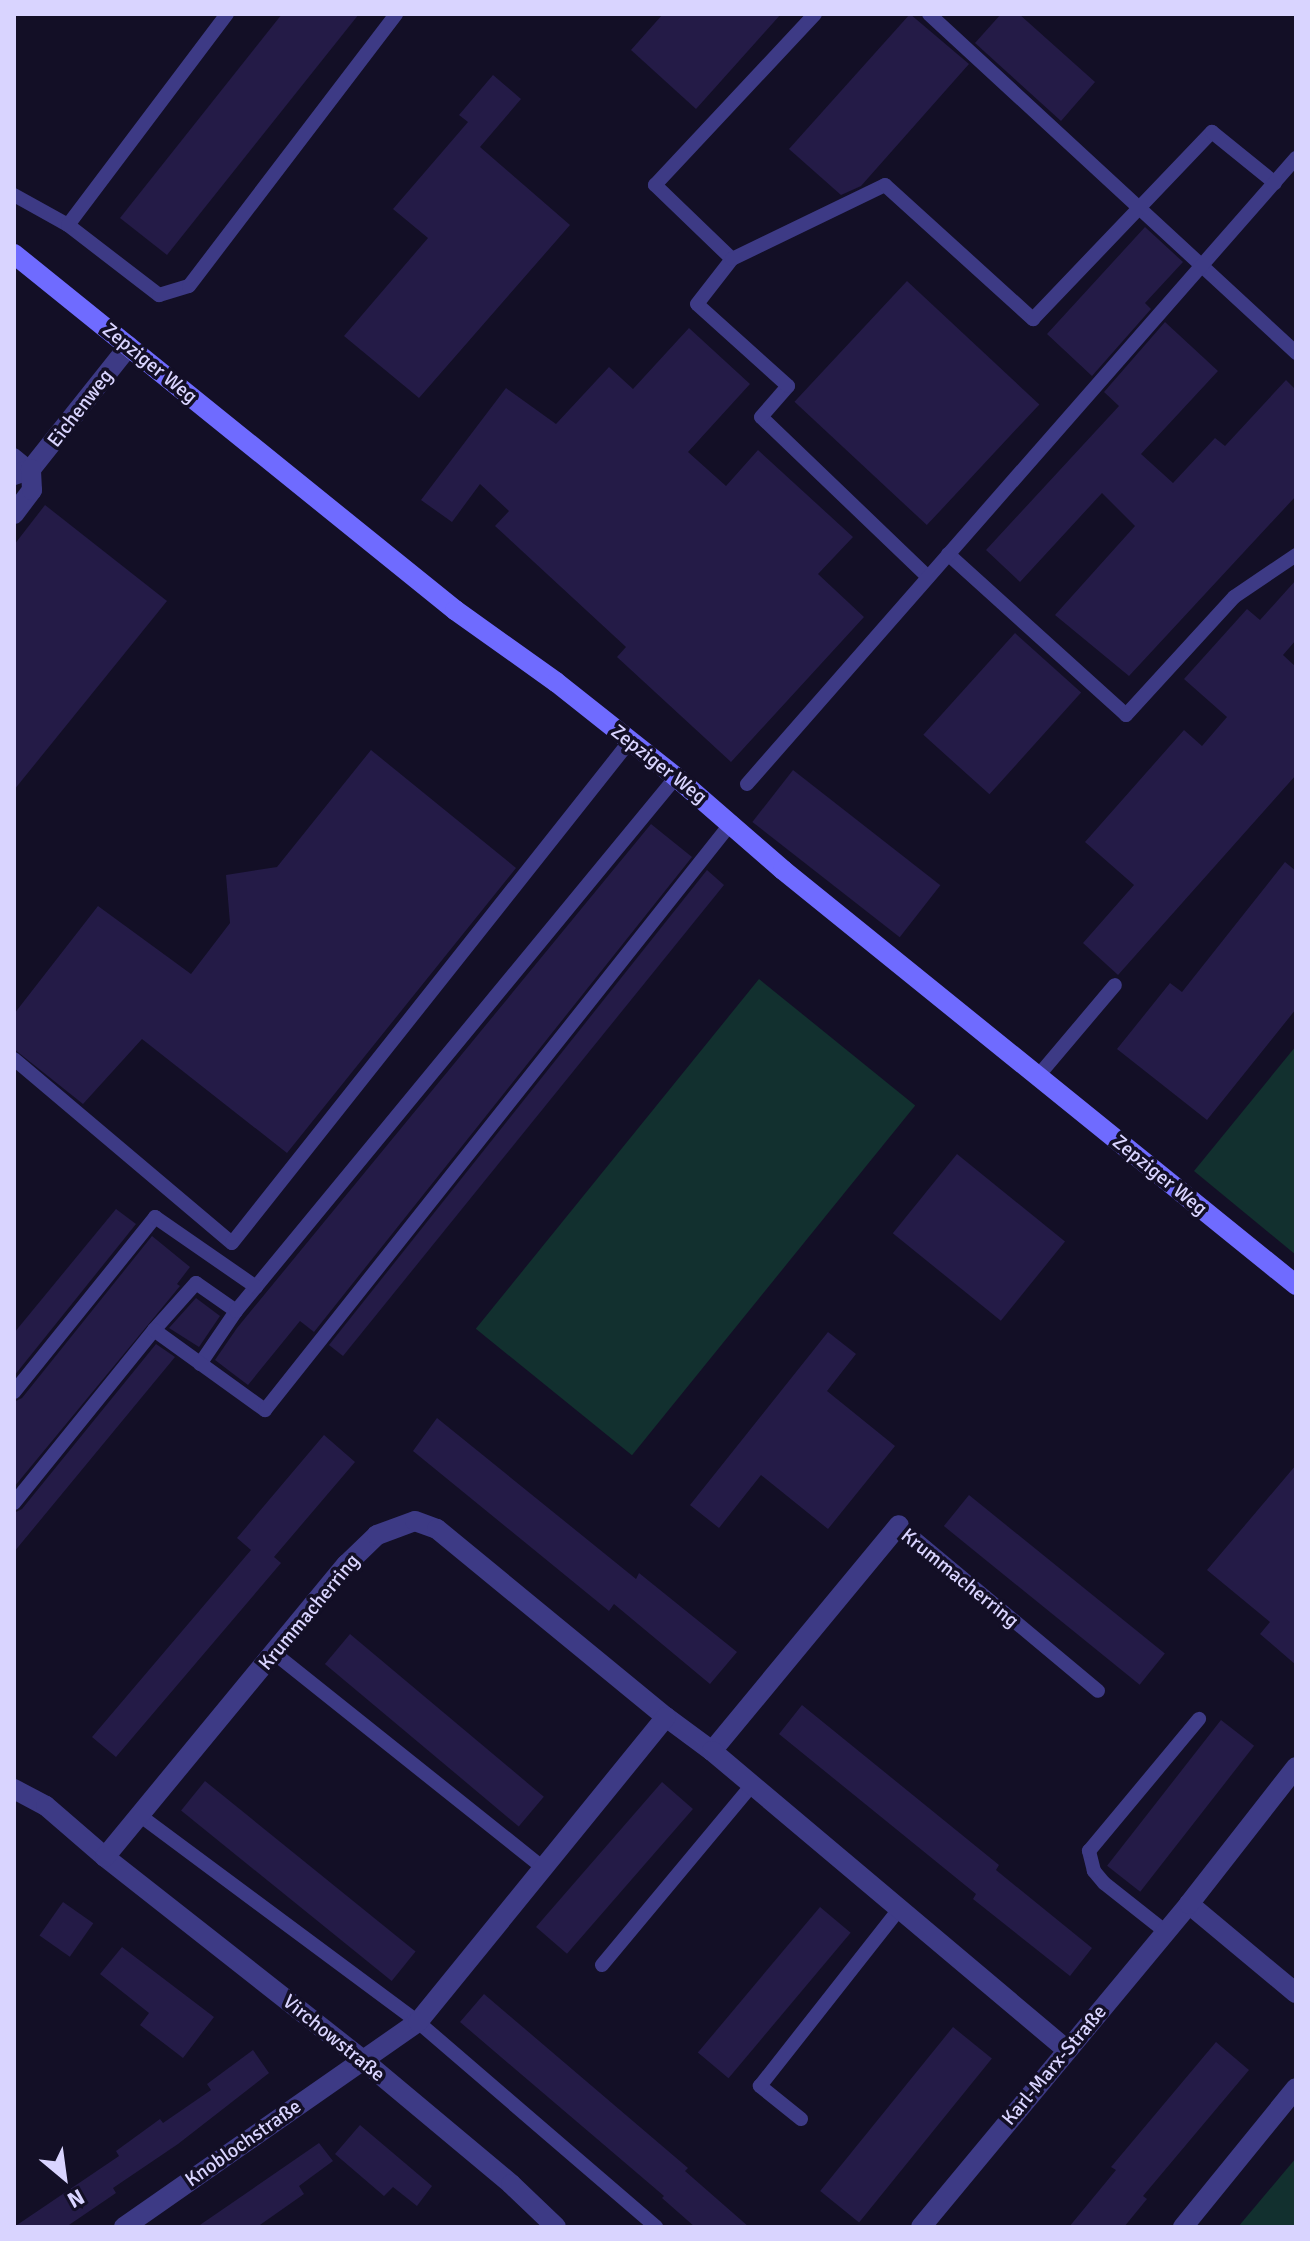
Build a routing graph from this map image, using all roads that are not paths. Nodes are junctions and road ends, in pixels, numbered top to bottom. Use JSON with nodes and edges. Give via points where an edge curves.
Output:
{"nodes":[{"id":1,"x":227,"y":14,"type":"edge"},
{"id":2,"x":396,"y":14,"type":"edge"},
{"id":3,"x":815,"y":14,"type":"edge"},
{"id":4,"x":929,"y":14,"type":"edge"},
{"id":5,"x":1296,"y":158,"type":"edge"},
{"id":6,"x":1275,"y":183,"type":"junction"},
{"id":7,"x":14,"y":195,"type":"edge"},
{"id":8,"x":1140,"y":207,"type":"junction"},
{"id":9,"x":68,"y":225,"type":"junction"},
{"id":10,"x":14,"y":254,"type":"edge"},
{"id":11,"x":732,"y":259,"type":"junction"},
{"id":12,"x":1203,"y":264,"type":"junction"},
{"id":13,"x":129,"y":346,"type":"junction"},
{"id":14,"x":1296,"y":353,"type":"edge"},
{"id":15,"x":14,"y":455,"type":"edge"},
{"id":16,"x":22,"y":472,"type":"edge"},
{"id":17,"x":14,"y":514,"type":"edge"},
{"id":18,"x":948,"y":554,"type":"junction"},
{"id":19,"x":1296,"y":555,"type":"edge"},
{"id":20,"x":928,"y":577,"type":"junction"},
{"id":21,"x":630,"y":741,"type":"junction"},
{"id":22,"x":676,"y":777,"type":"junction"},
{"id":23,"x":747,"y":784,"type":"dead end"},
{"id":24,"x":732,"y":822,"type":"junction"},
{"id":25,"x":1115,"y":985,"type":"dead end"},
{"id":26,"x":14,"y":1059,"type":"edge"},
{"id":27,"x":1038,"y":1076,"type":"junction"},
{"id":28,"x":1296,"y":1285,"type":"edge"},
{"id":29,"x":256,"y":1287,"type":"junction"},
{"id":30,"x":236,"y":1311,"type":"junction"},
{"id":31,"x":154,"y":1330,"type":"junction"},
{"id":32,"x":200,"y":1364,"type":"junction"},
{"id":33,"x":14,"y":1392,"type":"edge"},
{"id":34,"x":14,"y":1503,"type":"edge"},
{"id":35,"x":899,"y":1525,"type":"joint"},
{"id":36,"x":274,"y":1653,"type":"junction"},
{"id":37,"x":1098,"y":1691,"type":"dead end"},
{"id":38,"x":666,"y":1717,"type":"junction"},
{"id":39,"x":1199,"y":1719,"type":"dead end"},
{"id":40,"x":712,"y":1751,"type":"junction"},
{"id":41,"x":1296,"y":1767,"type":"edge"},
{"id":42,"x":751,"y":1786,"type":"junction"},
{"id":43,"x":14,"y":1789,"type":"edge"},
{"id":44,"x":142,"y":1817,"type":"junction"},
{"id":45,"x":105,"y":1857,"type":"junction"},
{"id":46,"x":543,"y":1868,"type":"junction"},
{"id":47,"x":1189,"y":1904,"type":"junction"},
{"id":48,"x":900,"y":1908,"type":"junction"},
{"id":49,"x":1166,"y":1932,"type":"junction"},
{"id":50,"x":602,"y":1965,"type":"dead end"},
{"id":51,"x":1296,"y":1993,"type":"edge"},
{"id":52,"x":418,"y":2022,"type":"junction"},
{"id":53,"x":1067,"y":2050,"type":"junction"},
{"id":54,"x":364,"y":2061,"type":"junction"},
{"id":55,"x":1296,"y":2088,"type":"edge"},
{"id":56,"x":801,"y":2119,"type":"dead end"},
{"id":57,"x":124,"y":2227,"type":"edge"},
{"id":58,"x":556,"y":2227,"type":"edge"},
{"id":59,"x":656,"y":2227,"type":"edge"},
{"id":60,"x":921,"y":2227,"type":"edge"},
{"id":61,"x":1183,"y":2227,"type":"edge"}],
"edges":[{"from":1,"to":9,"type":"lane"},
{"from":2,"to":9,"type":"lane","via":[[189,286],[159,295]]},
{"from":3,"to":11,"type":"lane","via":[[655,185]]},
{"from":4,"to":8,"type":"lane"},
{"from":5,"to":6,"type":"lane"},
{"from":6,"to":8,"type":"lane","via":[[1212,132]]},
{"from":6,"to":12,"type":"lane"},
{"from":7,"to":9,"type":"lane"},
{"from":8,"to":11,"type":"lane","via":[[1033,319],[885,185]]},
{"from":8,"to":12,"type":"lane"},
{"from":10,"to":13,"type":"street","name":"Zepziger Weg"},
{"from":11,"to":20,"type":"lane","via":[[697,304],[788,386],[761,417]]},
{"from":12,"to":14,"type":"lane"},
{"from":12,"to":18,"type":"lane"},
{"from":13,"to":16,"type":"street","name":"Eichenweg"},
{"from":13,"to":21,"type":"street","name":"Zepziger Weg","via":[[455,610]]},
{"from":15,"to":16,"type":"lane"},
{"from":16,"to":17,"type":"street","name":"Eichenweg","via":[[32,490]]},
{"from":18,"to":19,"type":"lane","via":[[1126,715],[1234,597]]},
{"from":18,"to":20,"type":"lane"},
{"from":20,"to":23,"type":"lane"},
{"from":21,"to":22,"type":"street","name":"Zepziger Weg"},
{"from":21,"to":26,"type":"lane","via":[[232,1243]]},
{"from":22,"to":24,"type":"street","name":"Zepziger Weg"},
{"from":22,"to":29,"type":"lane"},
{"from":24,"to":27,"type":"street","name":"Zepziger Weg","via":[[783,870]]},
{"from":24,"to":32,"type":"lane","via":[[265,1410]]},
{"from":25,"to":27,"type":"lane"},
{"from":27,"to":28,"type":"street","name":"Zepziger Weg"},
{"from":29,"to":30,"type":"lane"},
{"from":29,"to":33,"type":"lane","via":[[155,1217]]},
{"from":30,"to":31,"type":"lane","via":[[196,1283]]},
{"from":30,"to":32,"type":"lane"},
{"from":31,"to":32,"type":"lane"},
{"from":31,"to":34,"type":"lane"},
{"from":35,"to":37,"type":"lane","name":"Krummacherring"},
{"from":35,"to":40,"type":"street","name":"Krummacherring"},
{"from":36,"to":38,"type":"street","name":"Krummacherring","via":[[377,1535],[415,1521],[437,1529]]},
{"from":36,"to":44,"type":"street","name":"Krummacherring"},
{"from":36,"to":46,"type":"lane"},
{"from":38,"to":40,"type":"street","name":"Krummacherring"},
{"from":38,"to":46,"type":"street"},
{"from":39,"to":49,"type":"lane","via":[[1089,1851],[1104,1883]]},
{"from":40,"to":42,"type":"street","name":"Krummacherring"},
{"from":41,"to":47,"type":"street","name":"Karl-Marx-Straße"},
{"from":42,"to":48,"type":"street","name":"Krummacherring"},
{"from":42,"to":50,"type":"lane"},
{"from":43,"to":45,"type":"street","via":[[46,1806]]},
{"from":44,"to":45,"type":"street","name":"Krummacherring"},
{"from":44,"to":52,"type":"lane"},
{"from":45,"to":54,"type":"street","name":"Virchowstraße"},
{"from":46,"to":52,"type":"street"},
{"from":47,"to":49,"type":"street","name":"Karl-Marx-Straße"},
{"from":47,"to":51,"type":"street"},
{"from":48,"to":53,"type":"street","name":"Krummacherring"},
{"from":48,"to":56,"type":"lane","via":[[760,2086]]},
{"from":49,"to":53,"type":"street","name":"Karl-Marx-Straße"},
{"from":52,"to":54,"type":"street"},
{"from":52,"to":59,"type":"lane"},
{"from":53,"to":60,"type":"street","name":"Karl-Marx-Straße"},
{"from":54,"to":57,"type":"street","name":"Knoblochstraße"},
{"from":54,"to":58,"type":"street","name":"Virchowstraße"},
{"from":55,"to":61,"type":"street"}]}
